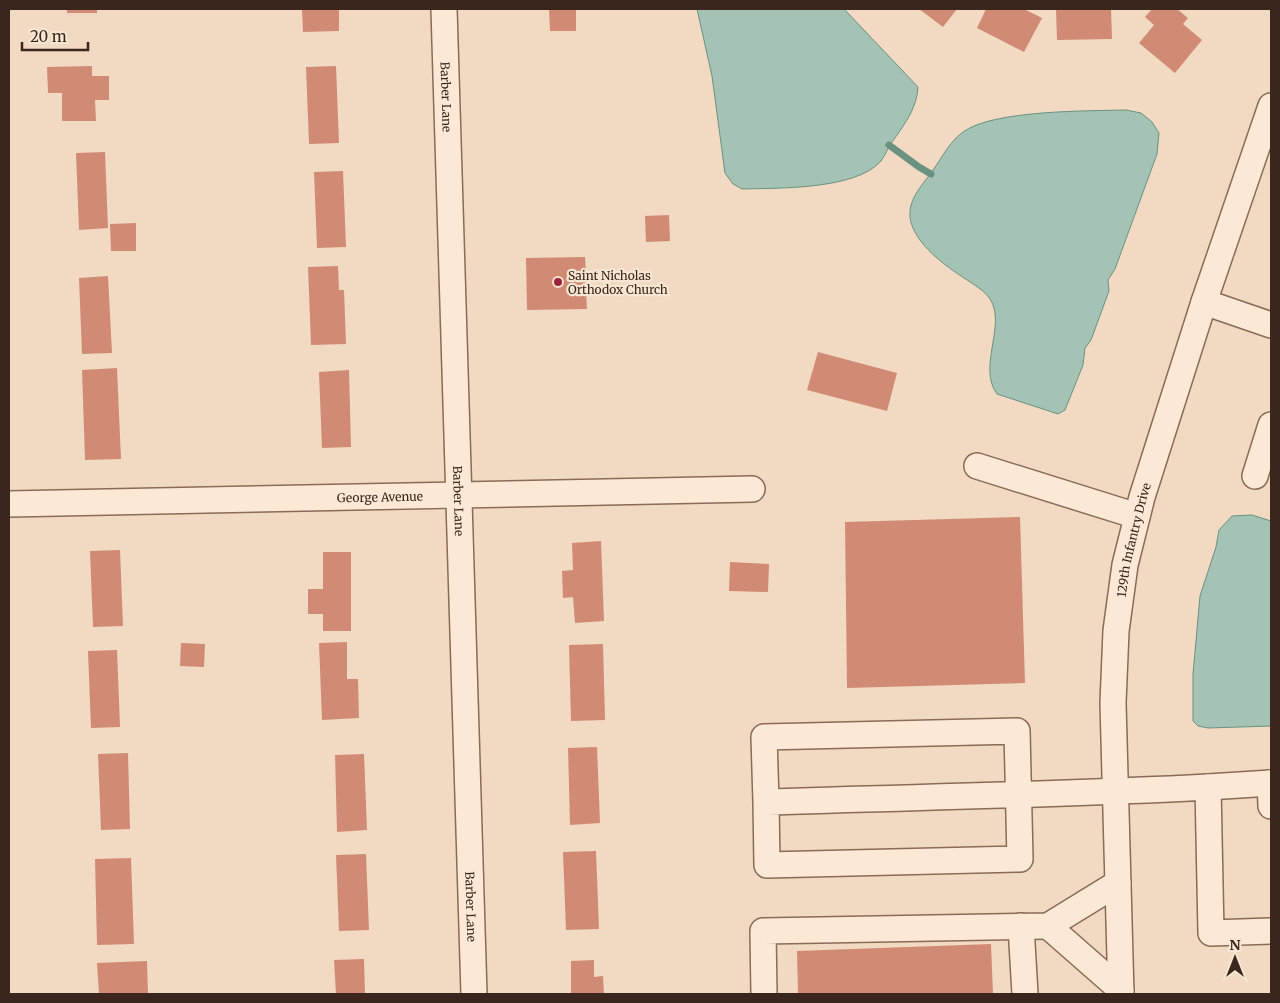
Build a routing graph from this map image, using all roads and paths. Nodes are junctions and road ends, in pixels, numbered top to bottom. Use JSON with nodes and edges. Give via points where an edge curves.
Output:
{"nodes":[{"id":1,"x":444,"y":9,"type":"edge"},
{"id":2,"x":1271,"y":106,"type":"edge"},
{"id":3,"x":1204,"y":302,"type":"junction"},
{"id":4,"x":1271,"y":325,"type":"edge"},
{"id":5,"x":1271,"y":425,"type":"edge"},
{"id":6,"x":977,"y":466,"type":"dead end"},
{"id":7,"x":1255,"y":476,"type":"dead end"},
{"id":8,"x":752,"y":489,"type":"dead end"},
{"id":9,"x":459,"y":495,"type":"junction"},
{"id":10,"x":9,"y":504,"type":"edge"},
{"id":11,"x":1137,"y":516,"type":"junction"},
{"id":12,"x":1208,"y":787,"type":"junction"},
{"id":13,"x":1271,"y":791,"type":"edge"},
{"id":14,"x":1116,"y":792,"type":"junction"},
{"id":15,"x":1018,"y":794,"type":"junction"},
{"id":16,"x":766,"y":802,"type":"junction"},
{"id":17,"x":1118,"y":883,"type":"junction"},
{"id":18,"x":1021,"y":926,"type":"junction"},
{"id":19,"x":1048,"y":926,"type":"junction"},
{"id":20,"x":1271,"y":931,"type":"edge"},
{"id":21,"x":1121,"y":992,"type":"edge"},
{"id":22,"x":474,"y":994,"type":"edge"},
{"id":23,"x":764,"y":994,"type":"edge"},
{"id":24,"x":1025,"y":994,"type":"edge"}],
"edges":[{"from":1,"to":9,"type":"street","name":"Barber Lane"},
{"from":2,"to":3,"type":"street","name":"129th Infantry Drive"},
{"from":3,"to":4,"type":"street"},
{"from":3,"to":11,"type":"street","name":"129th Infantry Drive"},
{"from":5,"to":7,"type":"street"},
{"from":6,"to":11,"type":"street"},
{"from":8,"to":9,"type":"street","name":"George Avenue"},
{"from":9,"to":10,"type":"street","name":"George Avenue"},
{"from":9,"to":22,"type":"street","name":"Barber Lane"},
{"from":11,"to":14,"type":"street","name":"129th Infantry Drive","via":[[1125,565],[1116,631]]},
{"from":12,"to":13,"type":"street"},
{"from":12,"to":14,"type":"street"},
{"from":12,"to":20,"type":"street","via":[[1211,933]]},
{"from":14,"to":15,"type":"street"},
{"from":14,"to":17,"type":"street","name":"129th Infantry Drive"},
{"from":15,"to":16,"type":"street"},
{"from":15,"to":16,"type":"street","via":[[1017,731],[764,737]]},
{"from":15,"to":16,"type":"street","via":[[1020,859],[767,866]]},
{"from":17,"to":19,"type":"street"},
{"from":17,"to":21,"type":"street","name":"129th Infantry Drive"},
{"from":18,"to":19,"type":"street"},
{"from":18,"to":23,"type":"street","via":[[763,932]]},
{"from":18,"to":24,"type":"street"},
{"from":19,"to":21,"type":"street"}]}
